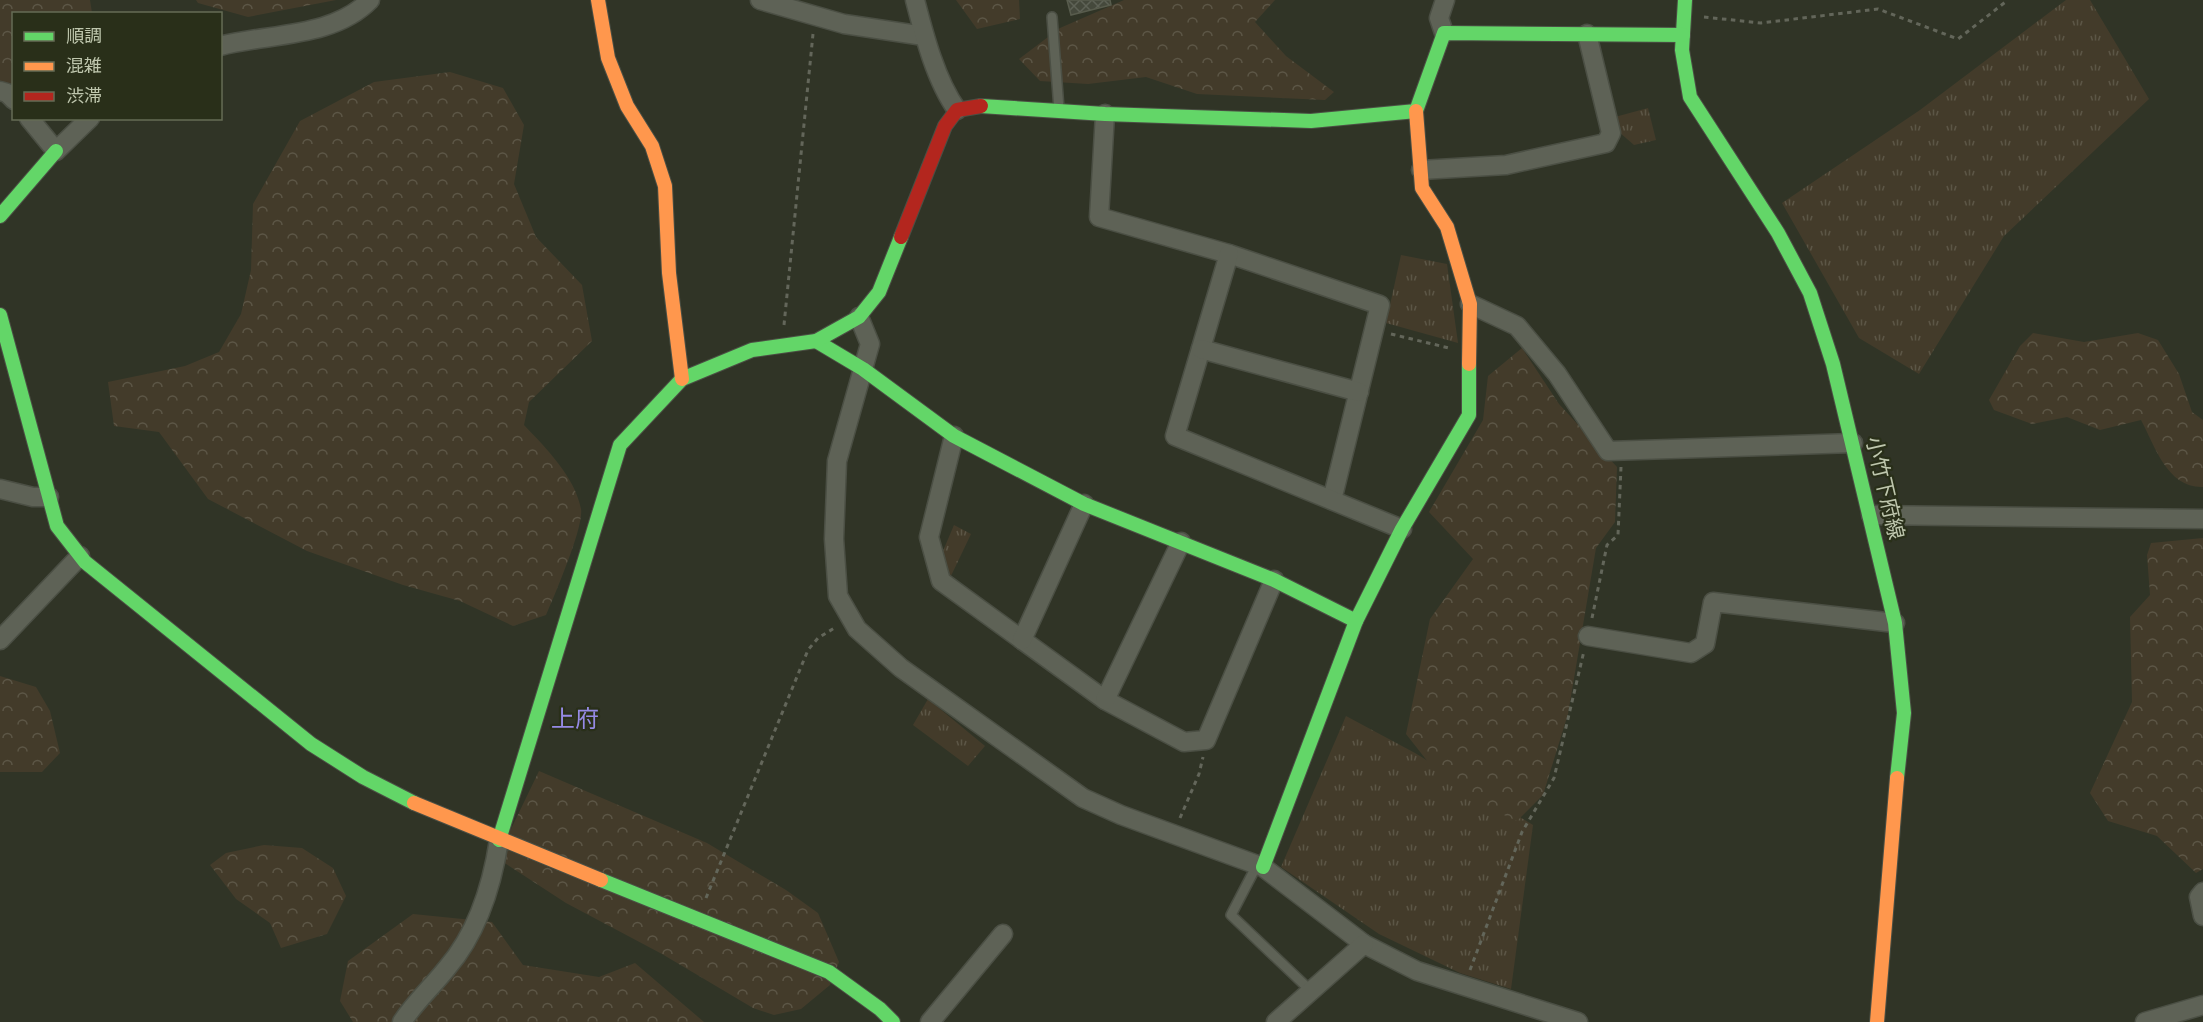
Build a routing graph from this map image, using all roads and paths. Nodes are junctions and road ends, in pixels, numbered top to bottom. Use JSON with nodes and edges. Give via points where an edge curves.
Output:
{"nodes":[{"id":1,"x":370,"y":0,"type":"edge"},
{"id":2,"x":598,"y":0,"type":"edge"},
{"id":3,"x":760,"y":0,"type":"edge"},
{"id":4,"x":915,"y":0,"type":"edge"},
{"id":5,"x":1445,"y":0,"type":"edge"},
{"id":6,"x":1685,"y":0,"type":"edge"},
{"id":7,"x":2008,"y":0,"type":"edge"},
{"id":8,"x":1685,"y":15,"type":"junction"},
{"id":9,"x":814,"y":16,"type":"junction"},
{"id":10,"x":1052,"y":17,"type":"dead end"},
{"id":11,"x":1444,"y":33,"type":"junction"},
{"id":12,"x":1587,"y":34,"type":"junction"},
{"id":13,"x":1683,"y":35,"type":"junction"},
{"id":14,"x":924,"y":36,"type":"junction"},
{"id":15,"x":222,"y":46,"type":"edge"},
{"id":16,"x":957,"y":111,"type":"junction"},
{"id":17,"x":1059,"y":111,"type":"junction"},
{"id":18,"x":1416,"y":111,"type":"junction"},
{"id":19,"x":1105,"y":114,"type":"junction"},
{"id":20,"x":31,"y":120,"type":"edge"},
{"id":21,"x":88,"y":120,"type":"edge"},
{"id":22,"x":56,"y":152,"type":"junction"},
{"id":23,"x":1421,"y":170,"type":"junction"},
{"id":24,"x":0,"y":216,"type":"edge"},
{"id":25,"x":1229,"y":254,"type":"junction"},
{"id":26,"x":1470,"y":304,"type":"junction"},
{"id":27,"x":0,"y":315,"type":"edge"},
{"id":28,"x":859,"y":317,"type":"junction"},
{"id":29,"x":1374,"y":330,"type":"junction"},
{"id":30,"x":816,"y":341,"type":"junction"},
{"id":31,"x":786,"y":345,"type":"junction"},
{"id":32,"x":1201,"y":349,"type":"junction"},
{"id":33,"x":1471,"y":354,"type":"junction"},
{"id":34,"x":863,"y":369,"type":"junction"},
{"id":35,"x":682,"y":379,"type":"junction"},
{"id":36,"x":1359,"y":392,"type":"junction"},
{"id":37,"x":954,"y":436,"type":"junction"},
{"id":38,"x":1853,"y":443,"type":"junction"},
{"id":39,"x":1608,"y":451,"type":"junction"},
{"id":40,"x":0,"y":489,"type":"edge"},
{"id":41,"x":49,"y":497,"type":"junction"},
{"id":42,"x":1332,"y":500,"type":"junction"},
{"id":43,"x":1084,"y":504,"type":"junction"},
{"id":44,"x":1871,"y":515,"type":"junction"},
{"id":45,"x":2203,"y":519,"type":"edge"},
{"id":46,"x":1402,"y":529,"type":"junction"},
{"id":47,"x":1181,"y":542,"type":"junction"},
{"id":48,"x":80,"y":556,"type":"junction"},
{"id":49,"x":1274,"y":580,"type":"junction"},
{"id":50,"x":850,"y":618,"type":"junction"},
{"id":51,"x":1356,"y":621,"type":"junction"},
{"id":52,"x":1895,"y":623,"type":"junction"},
{"id":53,"x":1588,"y":636,"type":"junction"},
{"id":54,"x":0,"y":640,"type":"edge"},
{"id":55,"x":1022,"y":640,"type":"junction"},
{"id":56,"x":1105,"y":700,"type":"junction"},
{"id":57,"x":1206,"y":740,"type":"junction"},
{"id":58,"x":1173,"y":834,"type":"junction"},
{"id":59,"x":499,"y":840,"type":"junction"},
{"id":60,"x":1260,"y":866,"type":"junction"},
{"id":61,"x":2203,"y":892,"type":"edge"},
{"id":62,"x":2203,"y":916,"type":"edge"},
{"id":63,"x":697,"y":919,"type":"junction"},
{"id":64,"x":1003,"y":934,"type":"dead end"},
{"id":65,"x":1364,"y":944,"type":"junction"},
{"id":66,"x":1464,"y":986,"type":"junction"},
{"id":67,"x":1311,"y":991,"type":"junction"},
{"id":68,"x":2203,"y":1005,"type":"edge"},
{"id":69,"x":402,"y":1022,"type":"edge"},
{"id":70,"x":893,"y":1022,"type":"edge"},
{"id":71,"x":930,"y":1022,"type":"edge"},
{"id":72,"x":1276,"y":1022,"type":"edge"},
{"id":73,"x":1578,"y":1022,"type":"edge"},
{"id":74,"x":1877,"y":1022,"type":"edge"},
{"id":75,"x":2145,"y":1022,"type":"edge"}],
"edges":[{"from":1,"to":15,"type":"street","via":[[360,11],[318,30]]},
{"from":2,"to":35,"type":"street","via":[[608,58],[627,106],[652,146],[665,186],[669,273]]},
{"from":3,"to":9,"type":"street"},
{"from":4,"to":14,"type":"street"},
{"from":5,"to":11,"type":"street","via":[[1439,18]]},
{"from":6,"to":8,"type":"street","name":"小竹下府線"},
{"from":7,"to":8,"type":"path","via":[[1958,39],[1878,9],[1761,23]]},
{"from":8,"to":13,"type":"street","name":"小竹下府線"},
{"from":9,"to":14,"type":"street"},
{"from":9,"to":31,"type":"path","via":[[784,321]]},
{"from":10,"to":17,"type":"lane"},
{"from":11,"to":12,"type":"street"},
{"from":11,"to":18,"type":"street"},
{"from":12,"to":13,"type":"street"},
{"from":12,"to":23,"type":"street","via":[[1611,133],[1606,143],[1506,165]]},
{"from":13,"to":38,"type":"street","name":"小竹下府線","via":[[1690,97],[1778,233],[1810,293]]},
{"from":14,"to":16,"type":"street","via":[[946,95]]},
{"from":16,"to":17,"type":"street","via":[[975,106]]},
{"from":16,"to":28,"type":"street","via":[[945,126],[879,292]]},
{"from":17,"to":19,"type":"street"},
{"from":18,"to":19,"type":"street","via":[[1311,121]]},
{"from":18,"to":23,"type":"street"},
{"from":19,"to":25,"type":"street","via":[[1099,217]]},
{"from":20,"to":22,"type":"street"},
{"from":21,"to":22,"type":"street"},
{"from":22,"to":24,"type":"street"},
{"from":23,"to":26,"type":"street","via":[[1422,188],[1447,227]]},
{"from":25,"to":29,"type":"street","via":[[1380,305]]},
{"from":25,"to":32,"type":"street"},
{"from":26,"to":33,"type":"street"},
{"from":26,"to":39,"type":"street","via":[[1517,326],[1557,374]]},
{"from":27,"to":41,"type":"street"},
{"from":28,"to":30,"type":"street"},
{"from":28,"to":34,"type":"street","via":[[870,344]]},
{"from":29,"to":33,"type":"path"},
{"from":29,"to":36,"type":"street"},
{"from":30,"to":31,"type":"street"},
{"from":30,"to":34,"type":"street"},
{"from":31,"to":35,"type":"street","via":[[752,350]]},
{"from":32,"to":36,"type":"street"},
{"from":32,"to":42,"type":"street","via":[[1175,436]]},
{"from":33,"to":46,"type":"street","via":[[1469,416]]},
{"from":34,"to":37,"type":"street"},
{"from":34,"to":50,"type":"street","via":[[837,461],[834,539],[838,596]]},
{"from":35,"to":59,"type":"street","via":[[620,445]]},
{"from":36,"to":42,"type":"street"},
{"from":37,"to":43,"type":"street"},
{"from":37,"to":55,"type":"street","via":[[929,537],[940,580]]},
{"from":38,"to":39,"type":"street"},
{"from":38,"to":44,"type":"street","name":"小竹下府線"},
{"from":39,"to":53,"type":"path","via":[[1623,468],[1618,535],[1607,545]]},
{"from":40,"to":41,"type":"street"},
{"from":41,"to":48,"type":"street","via":[[57,526]]},
{"from":42,"to":46,"type":"street"},
{"from":43,"to":47,"type":"street"},
{"from":43,"to":55,"type":"street"},
{"from":44,"to":45,"type":"street"},
{"from":44,"to":52,"type":"street","name":"小竹下府線"},
{"from":46,"to":51,"type":"street"},
{"from":47,"to":49,"type":"street"},
{"from":47,"to":56,"type":"street"},
{"from":48,"to":54,"type":"street"},
{"from":48,"to":59,"type":"street","via":[[311,744],[363,777]]},
{"from":49,"to":51,"type":"street"},
{"from":49,"to":57,"type":"street"},
{"from":50,"to":58,"type":"street","via":[[856,629],[901,668],[1083,798]]},
{"from":50,"to":63,"type":"path","via":[[818,638],[808,650]]},
{"from":51,"to":60,"type":"street"},
{"from":52,"to":53,"type":"street","via":[[1713,602],[1705,644],[1691,652]]},
{"from":52,"to":74,"type":"street","name":"小竹下府線","via":[[1904,713]]},
{"from":53,"to":66,"type":"path","via":[[1554,778],[1522,832]]},
{"from":55,"to":56,"type":"street"},
{"from":56,"to":57,"type":"street","via":[[1184,742]]},
{"from":57,"to":58,"type":"path","via":[[1199,774]]},
{"from":58,"to":60,"type":"street"},
{"from":59,"to":63,"type":"street"},
{"from":59,"to":69,"type":"street","via":[[480,916],[448,967]]},
{"from":60,"to":65,"type":"street"},
{"from":60,"to":67,"type":"lane","via":[[1232,915]]},
{"from":61,"to":62,"type":"street","via":[[2199,897]]},
{"from":63,"to":70,"type":"street","via":[[829,972]]},
{"from":64,"to":71,"type":"street"},
{"from":65,"to":66,"type":"street","via":[[1417,971]]},
{"from":65,"to":67,"type":"street"},
{"from":66,"to":73,"type":"street"},
{"from":67,"to":72,"type":"street"},
{"from":68,"to":75,"type":"street"}]}
